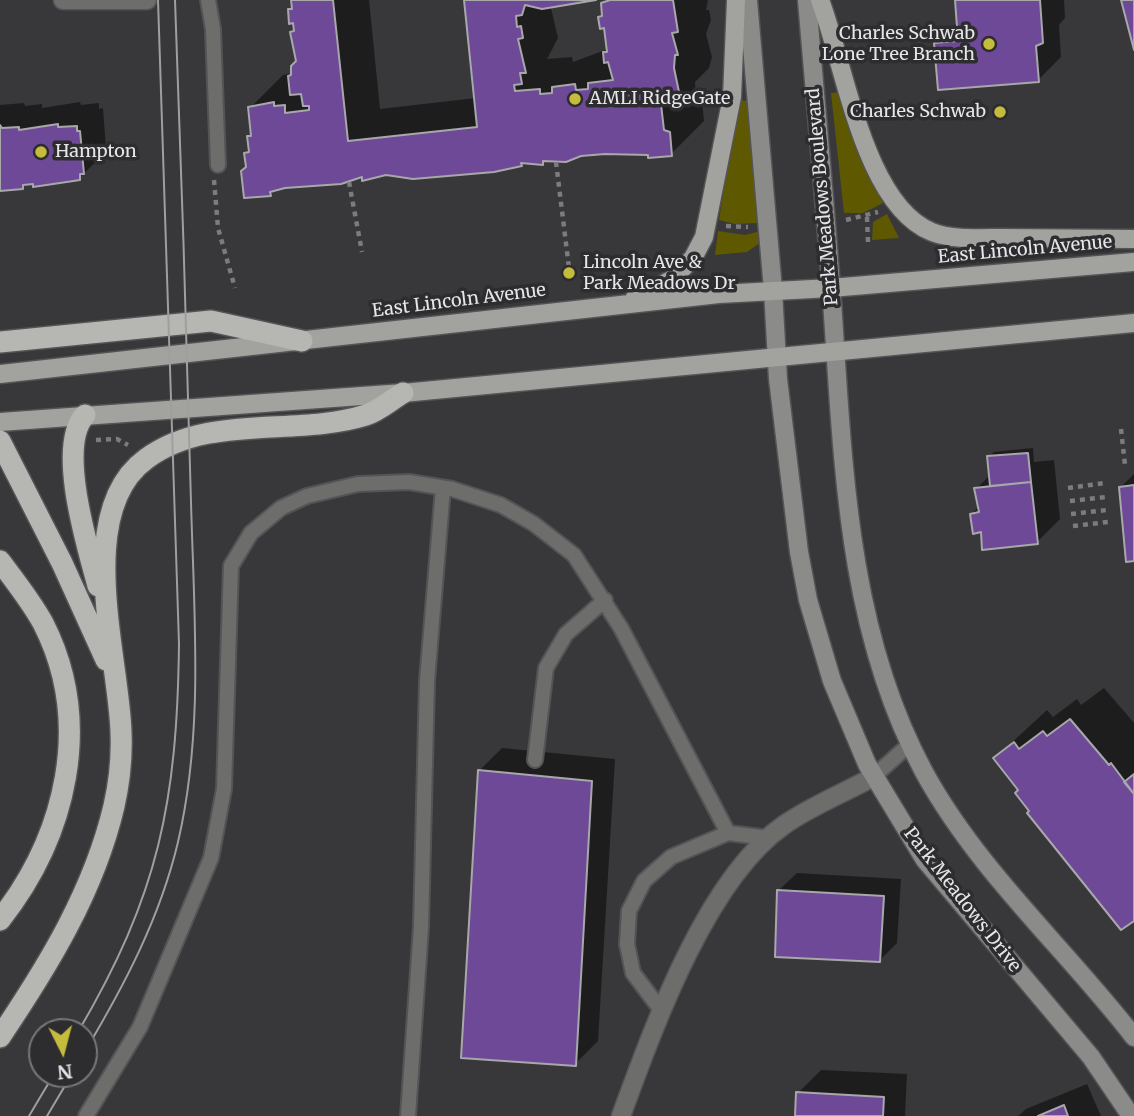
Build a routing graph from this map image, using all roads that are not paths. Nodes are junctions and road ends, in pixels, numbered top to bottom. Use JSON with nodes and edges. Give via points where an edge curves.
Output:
{"nodes":[{"id":1,"x":64,"y":0,"type":"edge"},
{"id":2,"x":147,"y":0,"type":"edge"},
{"id":3,"x":208,"y":0,"type":"edge"},
{"id":4,"x":736,"y":0,"type":"edge"},
{"id":5,"x":748,"y":0,"type":"edge"},
{"id":6,"x":807,"y":0,"type":"edge"},
{"id":7,"x":820,"y":0,"type":"edge"},
{"id":8,"x":218,"y":166,"type":"road end"},
{"id":9,"x":1134,"y":240,"type":"edge"},
{"id":10,"x":1134,"y":262,"type":"edge"},
{"id":11,"x":831,"y":288,"type":"junction"},
{"id":12,"x":774,"y":290,"type":"junction"},
{"id":13,"x":624,"y":304,"type":"junction"},
{"id":14,"x":1134,"y":323,"type":"edge"},
{"id":15,"x":302,"y":341,"type":"junction"},
{"id":16,"x":0,"y":342,"type":"edge"},
{"id":17,"x":835,"y":351,"type":"junction"},
{"id":18,"x":776,"y":357,"type":"junction"},
{"id":19,"x":0,"y":374,"type":"edge"},
{"id":20,"x":402,"y":393,"type":"junction"},
{"id":21,"x":85,"y":415,"type":"junction"},
{"id":22,"x":0,"y":422,"type":"edge"},
{"id":23,"x":0,"y":441,"type":"edge"},
{"id":24,"x":443,"y":488,"type":"junction"},
{"id":25,"x":0,"y":561,"type":"edge"},
{"id":26,"x":605,"y":600,"type":"junction"},
{"id":27,"x":105,"y":611,"type":"junction"},
{"id":28,"x":114,"y":678,"type":"junction"},
{"id":29,"x":910,"y":744,"type":"junction"},
{"id":30,"x":535,"y":760,"type":"dead end"},
{"id":31,"x":873,"y":777,"type":"junction"},
{"id":32,"x":728,"y":833,"type":"junction"},
{"id":33,"x":769,"y":838,"type":"junction"},
{"id":34,"x":0,"y":920,"type":"edge"},
{"id":35,"x":661,"y":1010,"type":"junction"},
{"id":36,"x":0,"y":1037,"type":"edge"},
{"id":37,"x":1134,"y":1037,"type":"edge"},
{"id":38,"x":86,"y":1116,"type":"edge"},
{"id":39,"x":408,"y":1116,"type":"edge"},
{"id":40,"x":621,"y":1116,"type":"edge"},
{"id":41,"x":1131,"y":1116,"type":"edge"}],
"edges":[{"from":1,"to":2,"type":"street"},
{"from":3,"to":8,"type":"lane"},
{"from":4,"to":13,"type":"main road","via":[[732,97],[704,237],[693,258],[671,280]]},
{"from":5,"to":12,"type":"main road"},
{"from":6,"to":11,"type":"main road","name":"Park Meadows Boulevard"},
{"from":7,"to":9,"type":"main road","via":[[878,174],[896,207],[910,220],[934,234]]},
{"from":10,"to":11,"type":"main road","name":"East Lincoln Avenue"},
{"from":11,"to":12,"type":"main road","name":"East Lincoln Avenue"},
{"from":11,"to":17,"type":"main road","name":"Park Meadows Boulevard"},
{"from":12,"to":13,"type":"main road","name":"East Lincoln Avenue"},
{"from":12,"to":18,"type":"main road","name":"Park Meadows Drive"},
{"from":13,"to":15,"type":"main road","name":"East Lincoln Avenue"},
{"from":14,"to":17,"type":"main road"},
{"from":15,"to":16,"type":"highway","via":[[211,321]]},
{"from":15,"to":19,"type":"main road","name":"East Lincoln Avenue"},
{"from":17,"to":18,"type":"main road"},
{"from":17,"to":29,"type":"main road","via":[[861,590],[879,665]]},
{"from":18,"to":20,"type":"main road"},
{"from":18,"to":31,"type":"main road","name":"Park Meadows Drive","via":[[808,600],[832,681]]},
{"from":20,"to":21,"type":"main road"},
{"from":20,"to":27,"type":"highway","via":[[369,414],[331,423],[205,434],[176,441],[144,460],[117,499],[108,532]]},
{"from":21,"to":22,"type":"main road"},
{"from":21,"to":27,"type":"highway","via":[[75,432],[74,461],[84,533]]},
{"from":23,"to":28,"type":"highway"},
{"from":24,"to":26,"type":"lane","via":[[501,505],[534,524],[573,555]]},
{"from":24,"to":38,"type":"lane","via":[[408,482],[358,484],[312,494],[281,508],[251,533],[231,566],[224,789],[211,858],[139,1027]]},
{"from":24,"to":39,"type":"lane","via":[[427,681],[421,927]]},
{"from":25,"to":34,"type":"highway","via":[[29,598],[56,656],[68,717],[69,752],[62,797],[44,854]]},
{"from":26,"to":30,"type":"lane","via":[[566,634],[546,668]]},
{"from":26,"to":32,"type":"lane"},
{"from":27,"to":28,"type":"highway"},
{"from":28,"to":36,"type":"highway","via":[[121,733],[116,792],[94,875],[30,993]]},
{"from":29,"to":31,"type":"lane"},
{"from":29,"to":37,"type":"main road","via":[[963,832]]},
{"from":31,"to":33,"type":"street","via":[[784,825]]},
{"from":31,"to":41,"type":"main road","name":"Park Meadows Drive","via":[[925,860],[1091,1057]]},
{"from":32,"to":33,"type":"lane"},
{"from":32,"to":35,"type":"lane","via":[[671,857],[644,881],[629,911],[627,944],[633,973]]},
{"from":33,"to":35,"type":"street","via":[[753,852],[721,898],[671,983]]},
{"from":35,"to":40,"type":"street"}]}
